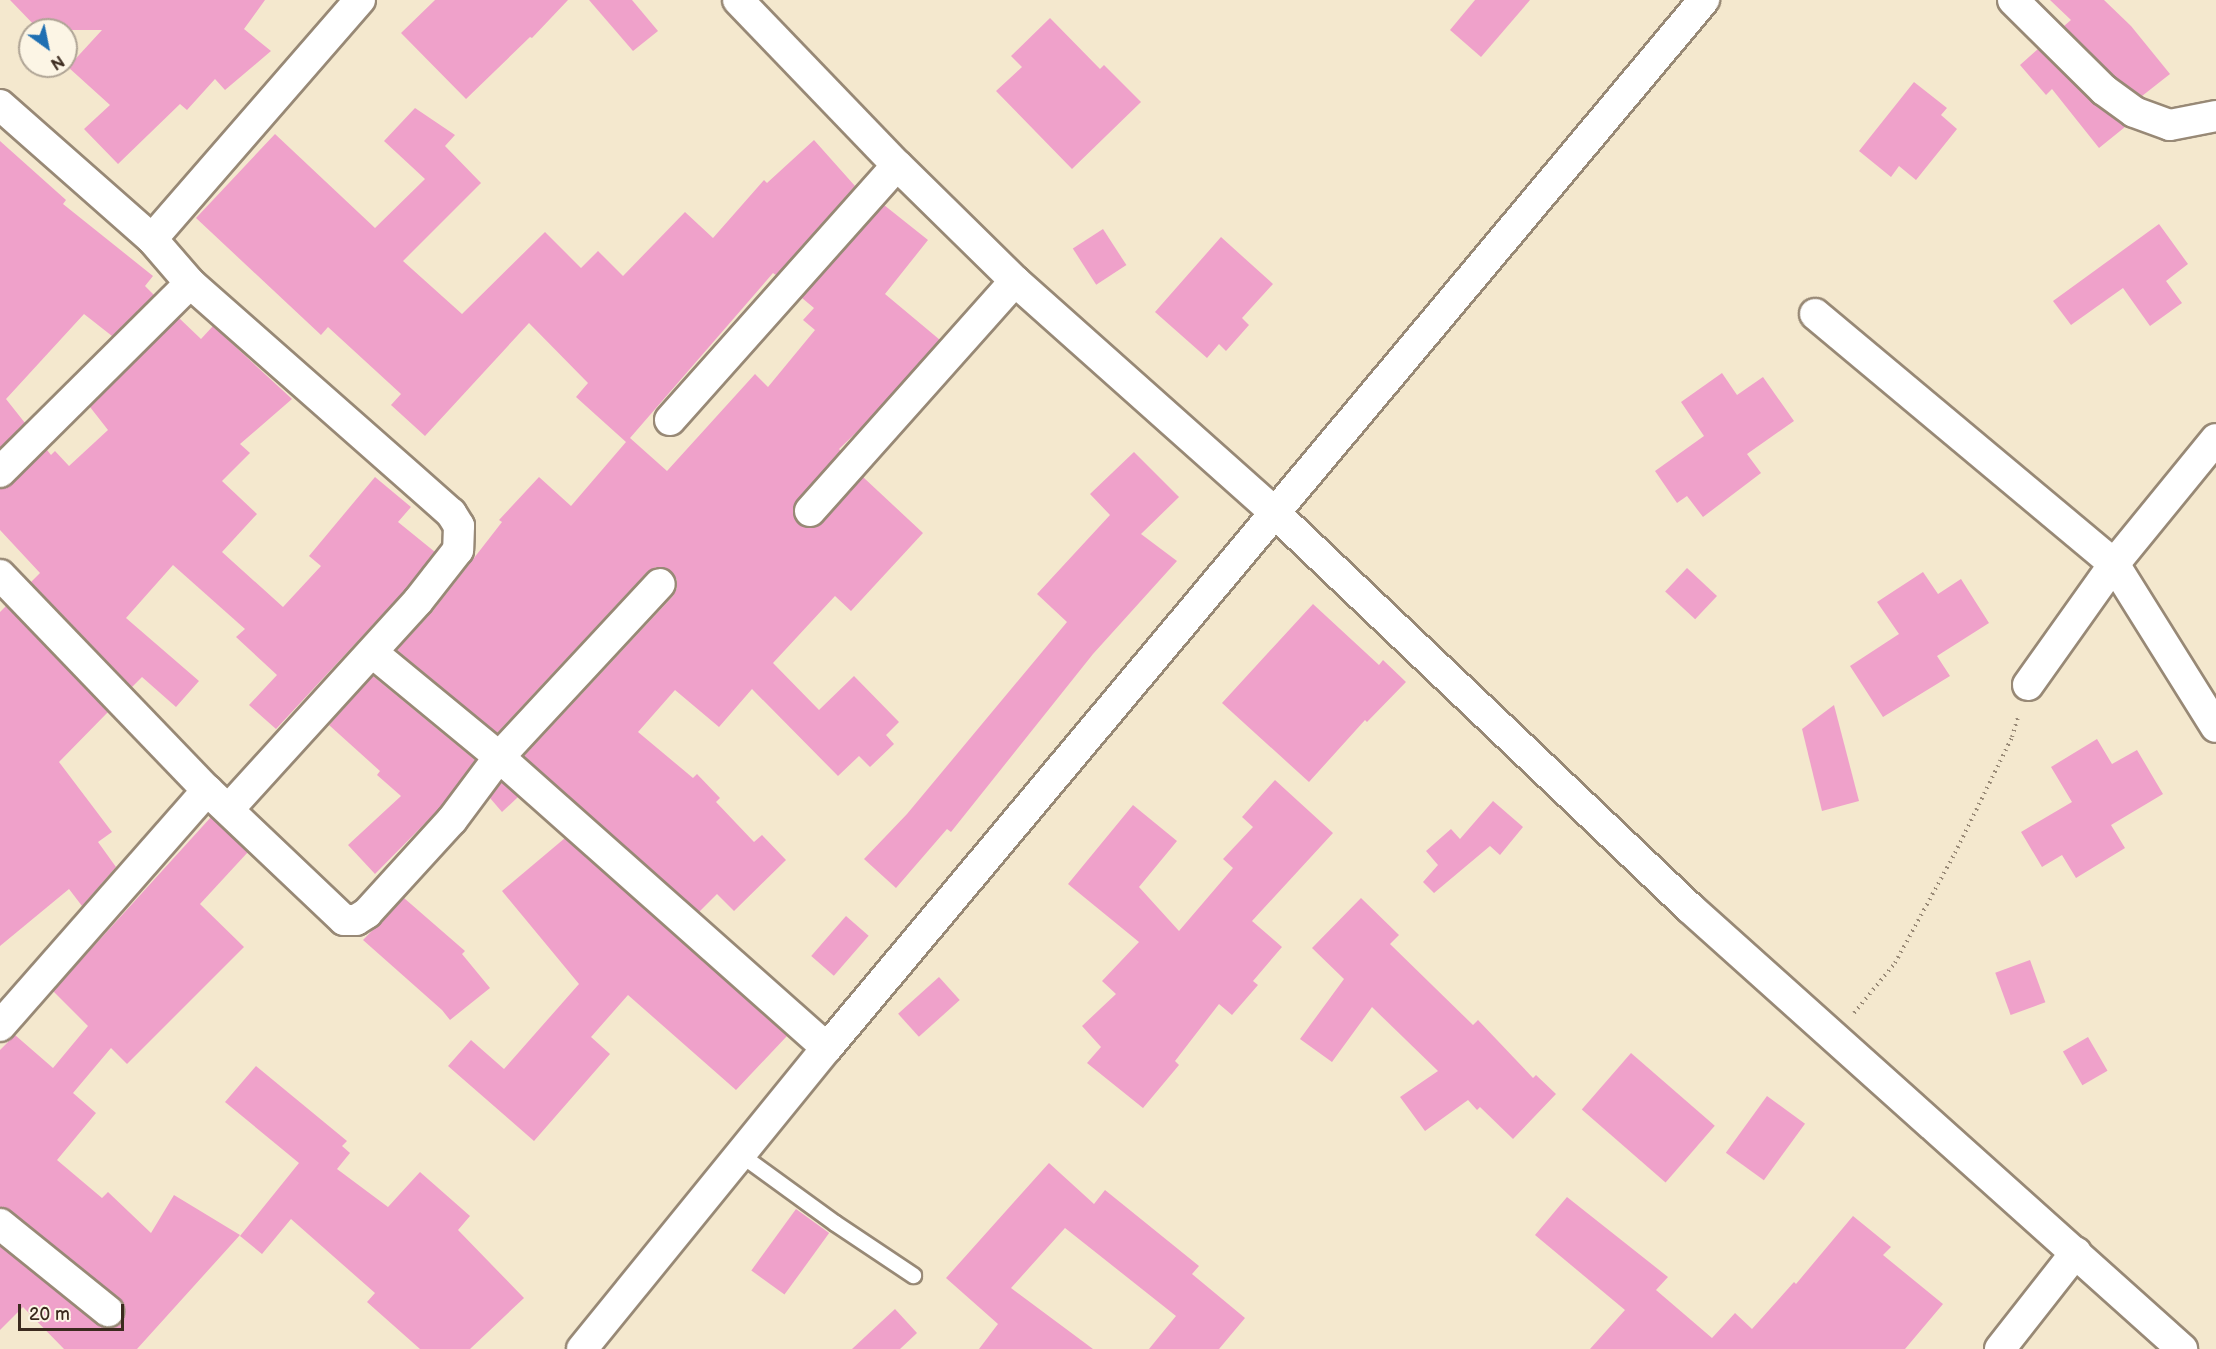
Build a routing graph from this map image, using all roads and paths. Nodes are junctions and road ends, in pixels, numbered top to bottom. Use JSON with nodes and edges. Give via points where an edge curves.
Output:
{"nodes":[{"id":1,"x":360,"y":0,"type":"edge"},
{"id":2,"x":738,"y":0,"type":"edge"},
{"id":3,"x":1704,"y":0,"type":"edge"},
{"id":4,"x":2013,"y":0,"type":"edge"},
{"id":5,"x":2,"y":112,"type":"edge"},
{"id":6,"x":2216,"y":117,"type":"edge"},
{"id":7,"x":897,"y":165,"type":"junction"},
{"id":8,"x":152,"y":239,"type":"junction"},
{"id":9,"x":1015,"y":281,"type":"junction"},
{"id":10,"x":190,"y":283,"type":"junction"},
{"id":11,"x":1815,"y":314,"type":"dead end"},
{"id":12,"x":670,"y":420,"type":"dead end"},
{"id":13,"x":2216,"y":439,"type":"edge"},
{"id":14,"x":0,"y":472,"type":"edge"},
{"id":15,"x":810,"y":511,"type":"dead end"},
{"id":16,"x":1275,"y":513,"type":"junction"},
{"id":17,"x":2114,"y":564,"type":"junction"},
{"id":18,"x":0,"y":575,"type":"edge"},
{"id":19,"x":660,"y":584,"type":"dead end"},
{"id":20,"x":373,"y":653,"type":"junction"},
{"id":21,"x":2028,"y":685,"type":"joint"},
{"id":22,"x":2216,"y":727,"type":"edge"},
{"id":23,"x":500,"y":757,"type":"junction"},
{"id":24,"x":218,"y":800,"type":"junction"},
{"id":25,"x":0,"y":1026,"type":"edge"},
{"id":26,"x":1834,"y":1036,"type":"junction"},
{"id":27,"x":827,"y":1048,"type":"junction"},
{"id":28,"x":740,"y":1154,"type":"junction"},
{"id":29,"x":0,"y":1224,"type":"edge"},
{"id":30,"x":2076,"y":1252,"type":"junction"},
{"id":31,"x":913,"y":1275,"type":"dead end"},
{"id":32,"x":108,"y":1311,"type":"dead end"},
{"id":33,"x":582,"y":1349,"type":"edge"},
{"id":34,"x":2000,"y":1349,"type":"edge"},
{"id":35,"x":2182,"y":1349,"type":"edge"}],
"edges":[{"from":1,"to":8,"type":"street"},
{"from":2,"to":7,"type":"street"},
{"from":3,"to":16,"type":"street"},
{"from":4,"to":6,"type":"street","via":[[2104,90],[2134,112],[2170,125]]},
{"from":5,"to":8,"type":"street"},
{"from":7,"to":9,"type":"street"},
{"from":7,"to":12,"type":"street"},
{"from":8,"to":10,"type":"street"},
{"from":9,"to":15,"type":"street"},
{"from":9,"to":16,"type":"street"},
{"from":10,"to":14,"type":"street"},
{"from":10,"to":20,"type":"street","via":[[451,513],[459,526],[458,550]]},
{"from":11,"to":17,"type":"street"},
{"from":13,"to":17,"type":"street"},
{"from":16,"to":26,"type":"street","via":[[1690,908]]},
{"from":16,"to":27,"type":"street"},
{"from":17,"to":21,"type":"street"},
{"from":17,"to":22,"type":"street"},
{"from":18,"to":24,"type":"street"},
{"from":19,"to":23,"type":"street"},
{"from":20,"to":23,"type":"street"},
{"from":20,"to":24,"type":"street"},
{"from":21,"to":26,"type":"path","via":[[2012,737],[1905,945],[1895,963]]},
{"from":23,"to":24,"type":"street","via":[[452,820],[367,913],[356,920],[344,920]]},
{"from":23,"to":27,"type":"street"},
{"from":24,"to":25,"type":"street"},
{"from":26,"to":30,"type":"street"},
{"from":27,"to":28,"type":"street"},
{"from":28,"to":31,"type":"lane"},
{"from":28,"to":33,"type":"street"},
{"from":29,"to":32,"type":"street"},
{"from":30,"to":34,"type":"street"},
{"from":30,"to":35,"type":"street"}]}
